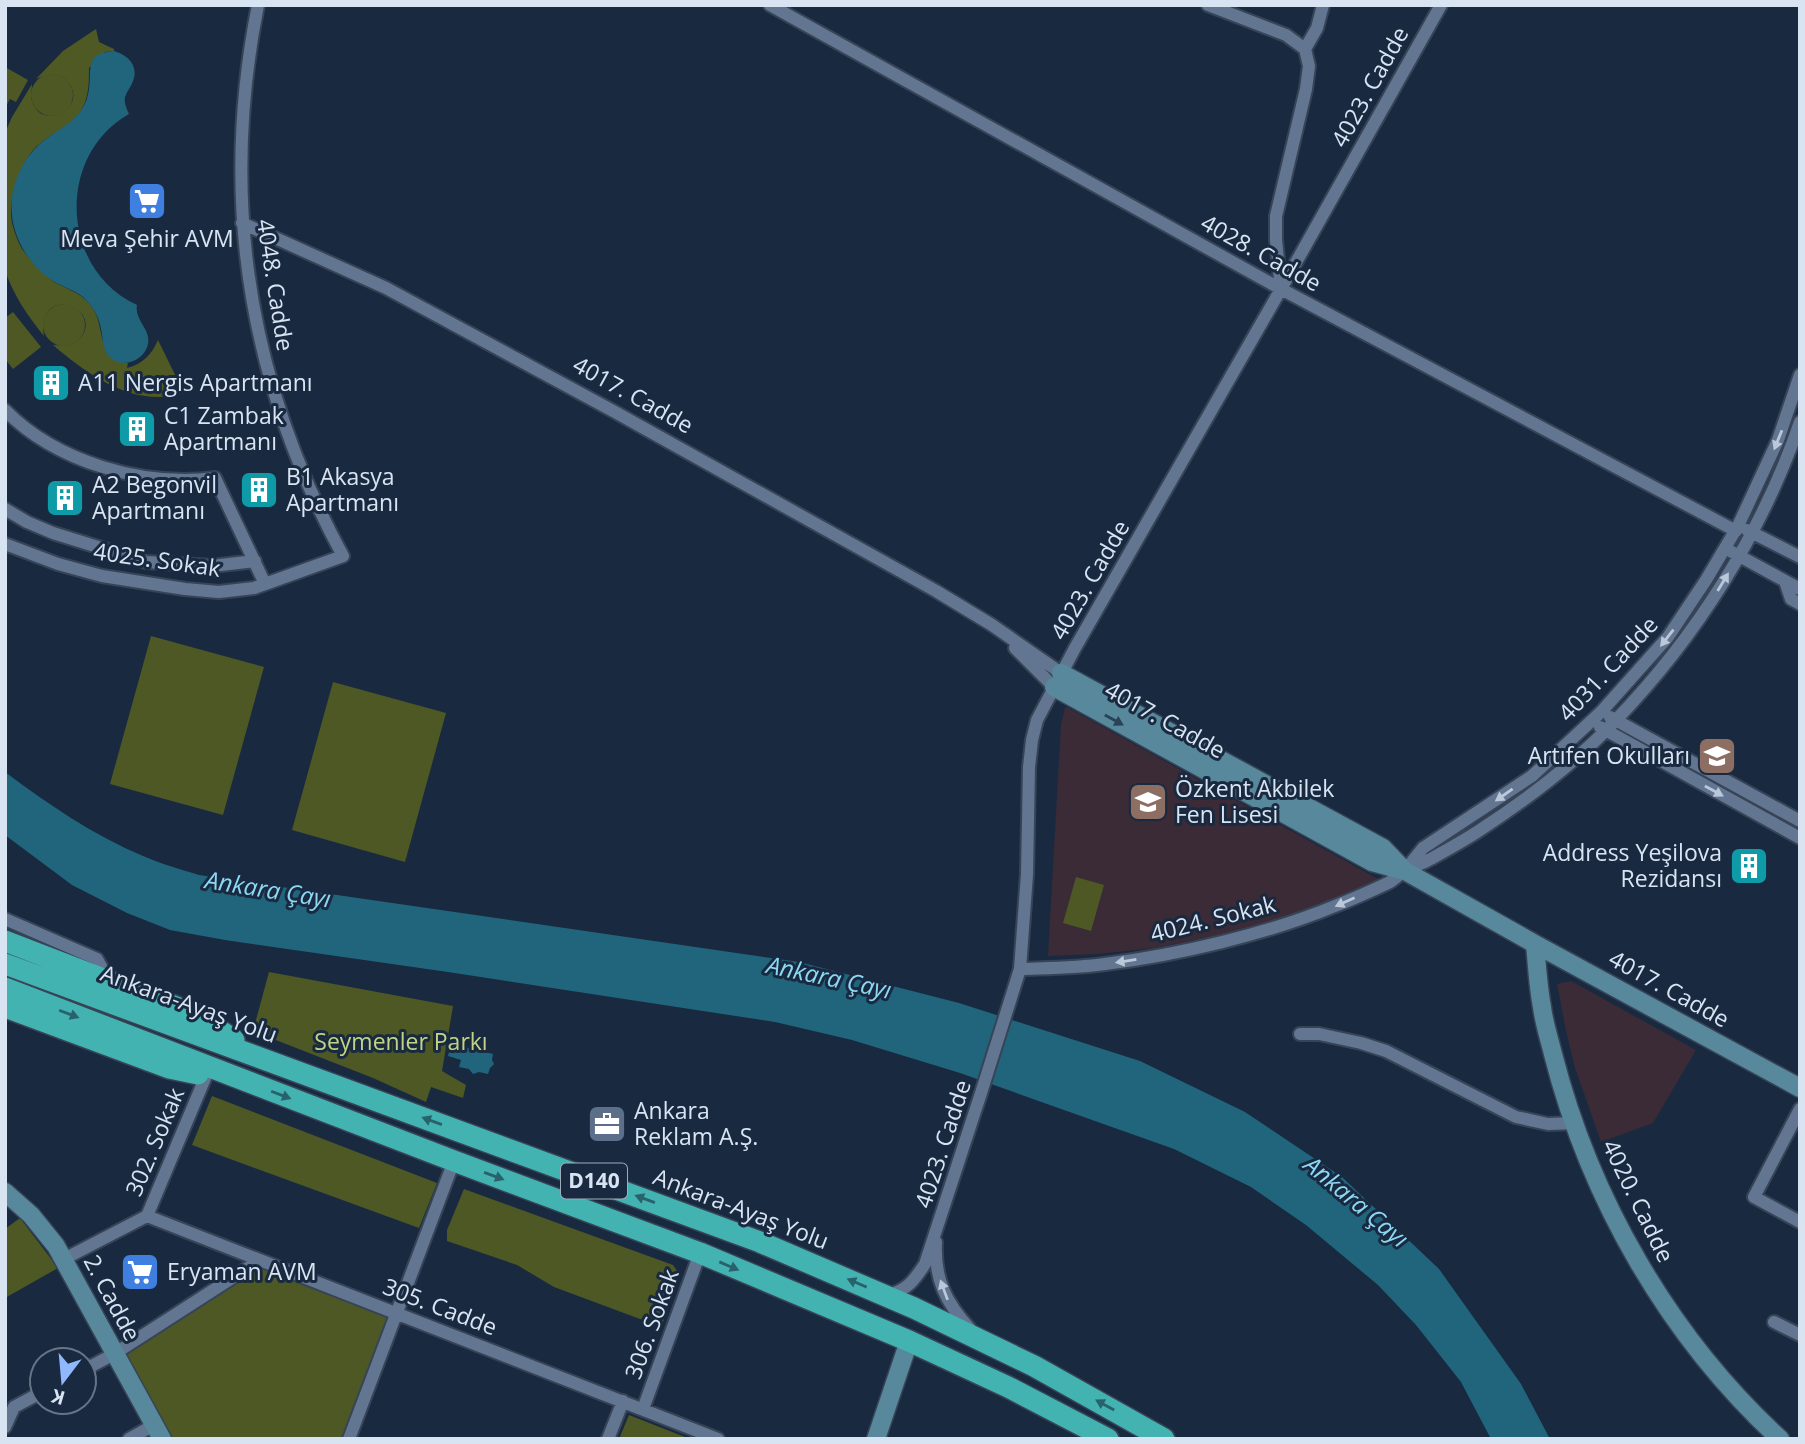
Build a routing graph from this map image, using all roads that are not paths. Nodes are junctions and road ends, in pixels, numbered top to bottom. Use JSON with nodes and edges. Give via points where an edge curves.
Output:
{"nodes":[{"id":1,"x":258,"y":5,"type":"edge"},
{"id":2,"x":770,"y":5,"type":"edge"},
{"id":3,"x":1208,"y":5,"type":"edge"},
{"id":4,"x":1323,"y":5,"type":"edge"},
{"id":5,"x":1441,"y":5,"type":"edge"},
{"id":6,"x":1305,"y":49,"type":"junction"},
{"id":7,"x":243,"y":223,"type":"junction"},
{"id":8,"x":1281,"y":289,"type":"junction"},
{"id":9,"x":1800,"y":375,"type":"edge"},
{"id":10,"x":5,"y":410,"type":"edge"},
{"id":11,"x":1800,"y":422,"type":"edge"},
{"id":12,"x":5,"y":509,"type":"edge"},
{"id":13,"x":1737,"y":528,"type":"junction"},
{"id":14,"x":1753,"y":533,"type":"junction"},
{"id":15,"x":5,"y":544,"type":"edge"},
{"id":16,"x":1725,"y":549,"type":"junction"},
{"id":17,"x":1797,"y":554,"type":"edge"},
{"id":18,"x":343,"y":556,"type":"joint"},
{"id":19,"x":1739,"y":556,"type":"junction"},
{"id":20,"x":255,"y":561,"type":"junction"},
{"id":21,"x":1784,"y":581,"type":"junction"},
{"id":22,"x":265,"y":584,"type":"junction"},
{"id":23,"x":1800,"y":589,"type":"edge"},
{"id":24,"x":1800,"y":604,"type":"edge"},
{"id":25,"x":1057,"y":680,"type":"junction"},
{"id":26,"x":1601,"y":712,"type":"junction"},
{"id":27,"x":1616,"y":720,"type":"junction"},
{"id":28,"x":1590,"y":722,"type":"junction"},
{"id":29,"x":1606,"y":731,"type":"junction"},
{"id":30,"x":1800,"y":821,"type":"edge"},
{"id":31,"x":1800,"y":838,"type":"edge"},
{"id":32,"x":1405,"y":871,"type":"junction"},
{"id":33,"x":5,"y":919,"type":"edge"},
{"id":34,"x":5,"y":941,"type":"edge"},
{"id":35,"x":1535,"y":944,"type":"junction"},
{"id":36,"x":5,"y":964,"type":"edge"},
{"id":37,"x":1020,"y":969,"type":"junction"},
{"id":38,"x":110,"y":982,"type":"junction"},
{"id":39,"x":5,"y":988,"type":"edge"},
{"id":40,"x":5,"y":1007,"type":"edge"},
{"id":41,"x":1300,"y":1034,"type":"dead end"},
{"id":42,"x":265,"y":1061,"type":"junction"},
{"id":43,"x":206,"y":1076,"type":"junction"},
{"id":44,"x":255,"y":1084,"type":"junction"},
{"id":45,"x":1800,"y":1088,"type":"edge"},
{"id":46,"x":1800,"y":1110,"type":"edge"},
{"id":47,"x":1575,"y":1123,"type":"junction"},
{"id":48,"x":454,"y":1161,"type":"junction"},
{"id":49,"x":5,"y":1192,"type":"edge"},
{"id":50,"x":147,"y":1216,"type":"junction"},
{"id":51,"x":1800,"y":1222,"type":"edge"},
{"id":52,"x":937,"y":1231,"type":"junction"},
{"id":53,"x":700,"y":1253,"type":"junction"},
{"id":54,"x":64,"y":1259,"type":"junction"},
{"id":55,"x":260,"y":1260,"type":"junction"},
{"id":56,"x":887,"y":1296,"type":"junction"},
{"id":57,"x":396,"y":1313,"type":"junction"},
{"id":58,"x":1774,"y":1322,"type":"dead end"},
{"id":59,"x":1800,"y":1335,"type":"edge"},
{"id":60,"x":978,"y":1338,"type":"junction"},
{"id":61,"x":909,"y":1341,"type":"junction"},
{"id":62,"x":114,"y":1354,"type":"junction"},
{"id":63,"x":98,"y":1363,"type":"edge"},
{"id":64,"x":28,"y":1399,"type":"edge"},
{"id":65,"x":623,"y":1401,"type":"junction"},
{"id":66,"x":643,"y":1409,"type":"junction"},
{"id":67,"x":5,"y":1427,"type":"edge"},
{"id":68,"x":158,"y":1432,"type":"edge"},
{"id":69,"x":129,"y":1439,"type":"edge"},
{"id":70,"x":349,"y":1439,"type":"edge"},
{"id":71,"x":608,"y":1439,"type":"edge"},
{"id":72,"x":718,"y":1439,"type":"edge"},
{"id":73,"x":876,"y":1439,"type":"edge"},
{"id":74,"x":1108,"y":1439,"type":"edge"},
{"id":75,"x":1164,"y":1439,"type":"edge"},
{"id":76,"x":1780,"y":1439,"type":"edge"}],
"edges":[{"from":1,"to":7,"type":"street","name":"4048. Cadde","via":[[242,117]]},
{"from":2,"to":8,"type":"street","name":"4028. Cadde"},
{"from":3,"to":6,"type":"street","via":[[1286,35]]},
{"from":4,"to":6,"type":"street"},
{"from":5,"to":8,"type":"street","name":"4023. Cadde"},
{"from":6,"to":8,"type":"street","via":[[1310,66],[1276,216]]},
{"from":7,"to":18,"type":"street","name":"4048. Cadde","via":[[249,286],[265,362],[300,467]]},
{"from":7,"to":25,"type":"street","name":"4017. Cadde","via":[[386,288],[936,591],[992,625]]},
{"from":8,"to":13,"type":"street","name":"4028. Cadde"},
{"from":8,"to":25,"type":"street","name":"4023. Cadde"},
{"from":9,"to":13,"type":"street","name":"4031. Cadde","one_way":true,"via":[[1778,440]]},
{"from":10,"to":20,"type":"street","via":[[70,456],[168,481],[215,478]]},
{"from":11,"to":14,"type":"street","name":"4031. Cadde"},
{"from":12,"to":20,"type":"street","via":[[53,533],[146,562],[212,566]]},
{"from":13,"to":14,"type":"street","name":"4028. Cadde"},
{"from":13,"to":16,"type":"street","name":"4031. Cadde"},
{"from":14,"to":17,"type":"street","name":"4028. Cadde"},
{"from":14,"to":19,"type":"street","name":"4031. Cadde"},
{"from":15,"to":22,"type":"street","name":"4025. Sokak","via":[[69,567],[145,583],[219,592]]},
{"from":16,"to":19,"type":"street"},
{"from":16,"to":26,"type":"street","name":"4031. Cadde","one_way":true,"via":[[1668,636]]},
{"from":18,"to":22,"type":"street","name":"4025. Sokak"},
{"from":19,"to":21,"type":"street"},
{"from":27,"to":19,"type":"street","name":"4031. Cadde","one_way":true,"via":[[1665,665]]},
{"from":20,"to":22,"type":"street"},
{"from":21,"to":23,"type":"street"},
{"from":21,"to":24,"type":"street","via":[[1791,599]]},
{"from":25,"to":32,"type":"street","name":"4017. Cadde","via":[[1383,848]]},
{"from":25,"to":37,"type":"street","name":"4023. Cadde","via":[[1032,740]]},
{"from":26,"to":27,"type":"street"},
{"from":26,"to":28,"type":"street","name":"4031. Cadde"},
{"from":27,"to":29,"type":"street","name":"4031. Cadde"},
{"from":27,"to":30,"type":"street"},
{"from":28,"to":29,"type":"street"},
{"from":28,"to":32,"type":"street","name":"4031. Cadde","one_way":true,"via":[[1532,776],[1423,848]]},
{"from":29,"to":31,"type":"street","one_way":true},
{"from":29,"to":32,"type":"street","name":"4031. Cadde","via":[[1492,821]]},
{"from":32,"to":35,"type":"street","name":"4017. Cadde"},
{"from":32,"to":37,"type":"street","name":"4024. Sokak","one_way":true,"via":[[1334,907],[1237,937],[1103,964]]},
{"from":33,"to":38,"type":"street","via":[[97,959]]},
{"from":34,"to":38,"type":"highway"},
{"from":35,"to":45,"type":"street","name":"4017. Cadde"},
{"from":35,"to":47,"type":"street","name":"4020. Cadde","via":[[1542,1007]]},
{"from":36,"to":42,"type":"highway","name":"Ankara-Ayaş Yolu","number":"D140"},
{"from":37,"to":52,"type":"street","name":"4023. Cadde"},
{"from":38,"to":42,"type":"highway","via":[[197,1015]]},
{"from":39,"to":44,"type":"highway","number":"D140","one_way":true},
{"from":40,"to":43,"type":"highway","via":[[170,1068]]},
{"from":41,"to":47,"type":"street","via":[[1320,1034],[1386,1051],[1516,1116],[1549,1124]]},
{"from":56,"to":42,"type":"highway","name":"Ankara-Ayaş Yolu","number":"D140","one_way":true,"via":[[754,1239]]},
{"from":43,"to":44,"type":"highway"},
{"from":43,"to":50,"type":"street","name":"302. Sokak"},
{"from":44,"to":48,"type":"highway","number":"D140","one_way":true},
{"from":46,"to":51,"type":"street","via":[[1754,1197]]},
{"from":47,"to":76,"type":"street","name":"4020. Cadde","via":[[1635,1257],[1708,1364]]},
{"from":48,"to":53,"type":"highway","number":"D140","one_way":true},
{"from":48,"to":57,"type":"street"},
{"from":49,"to":54,"type":"street","name":"2. Cadde","via":[[31,1215]]},
{"from":50,"to":54,"type":"street","name":"302. Sokak"},
{"from":50,"to":55,"type":"street","name":"305. Cadde"},
{"from":52,"to":56,"type":"street","name":"4023. Cadde","via":[[918,1274],[900,1292]]},
{"from":60,"to":52,"type":"street","name":"4023. Cadde","one_way":true,"via":[[946,1297],[935,1253]]},
{"from":53,"to":61,"type":"highway","number":"D140","one_way":true},
{"from":53,"to":66,"type":"street","name":"306. Sokak"},
{"from":54,"to":62,"type":"street","name":"2. Cadde"},
{"from":55,"to":57,"type":"street","name":"305. Cadde"},
{"from":55,"to":62,"type":"street"},
{"from":56,"to":60,"type":"highway","name":"Ankara-Ayaş Yolu","number":"D140"},
{"from":57,"to":65,"type":"street","name":"305. Cadde"},
{"from":57,"to":70,"type":"street"},
{"from":58,"to":59,"type":"street"},
{"from":75,"to":60,"type":"highway","name":"Ankara-Ayaş Yolu","number":"D140","one_way":true},
{"from":61,"to":73,"type":"street"},
{"from":61,"to":74,"type":"highway","number":"D140"},
{"from":62,"to":63,"type":"street"},
{"from":62,"to":68,"type":"street","name":"2. Cadde"},
{"from":64,"to":67,"type":"street","via":[[14,1406]]},
{"from":65,"to":66,"type":"street","name":"305. Cadde"},
{"from":65,"to":71,"type":"street"},
{"from":66,"to":72,"type":"street","name":"305. Cadde"},
{"from":68,"to":69,"type":"street"}]}
